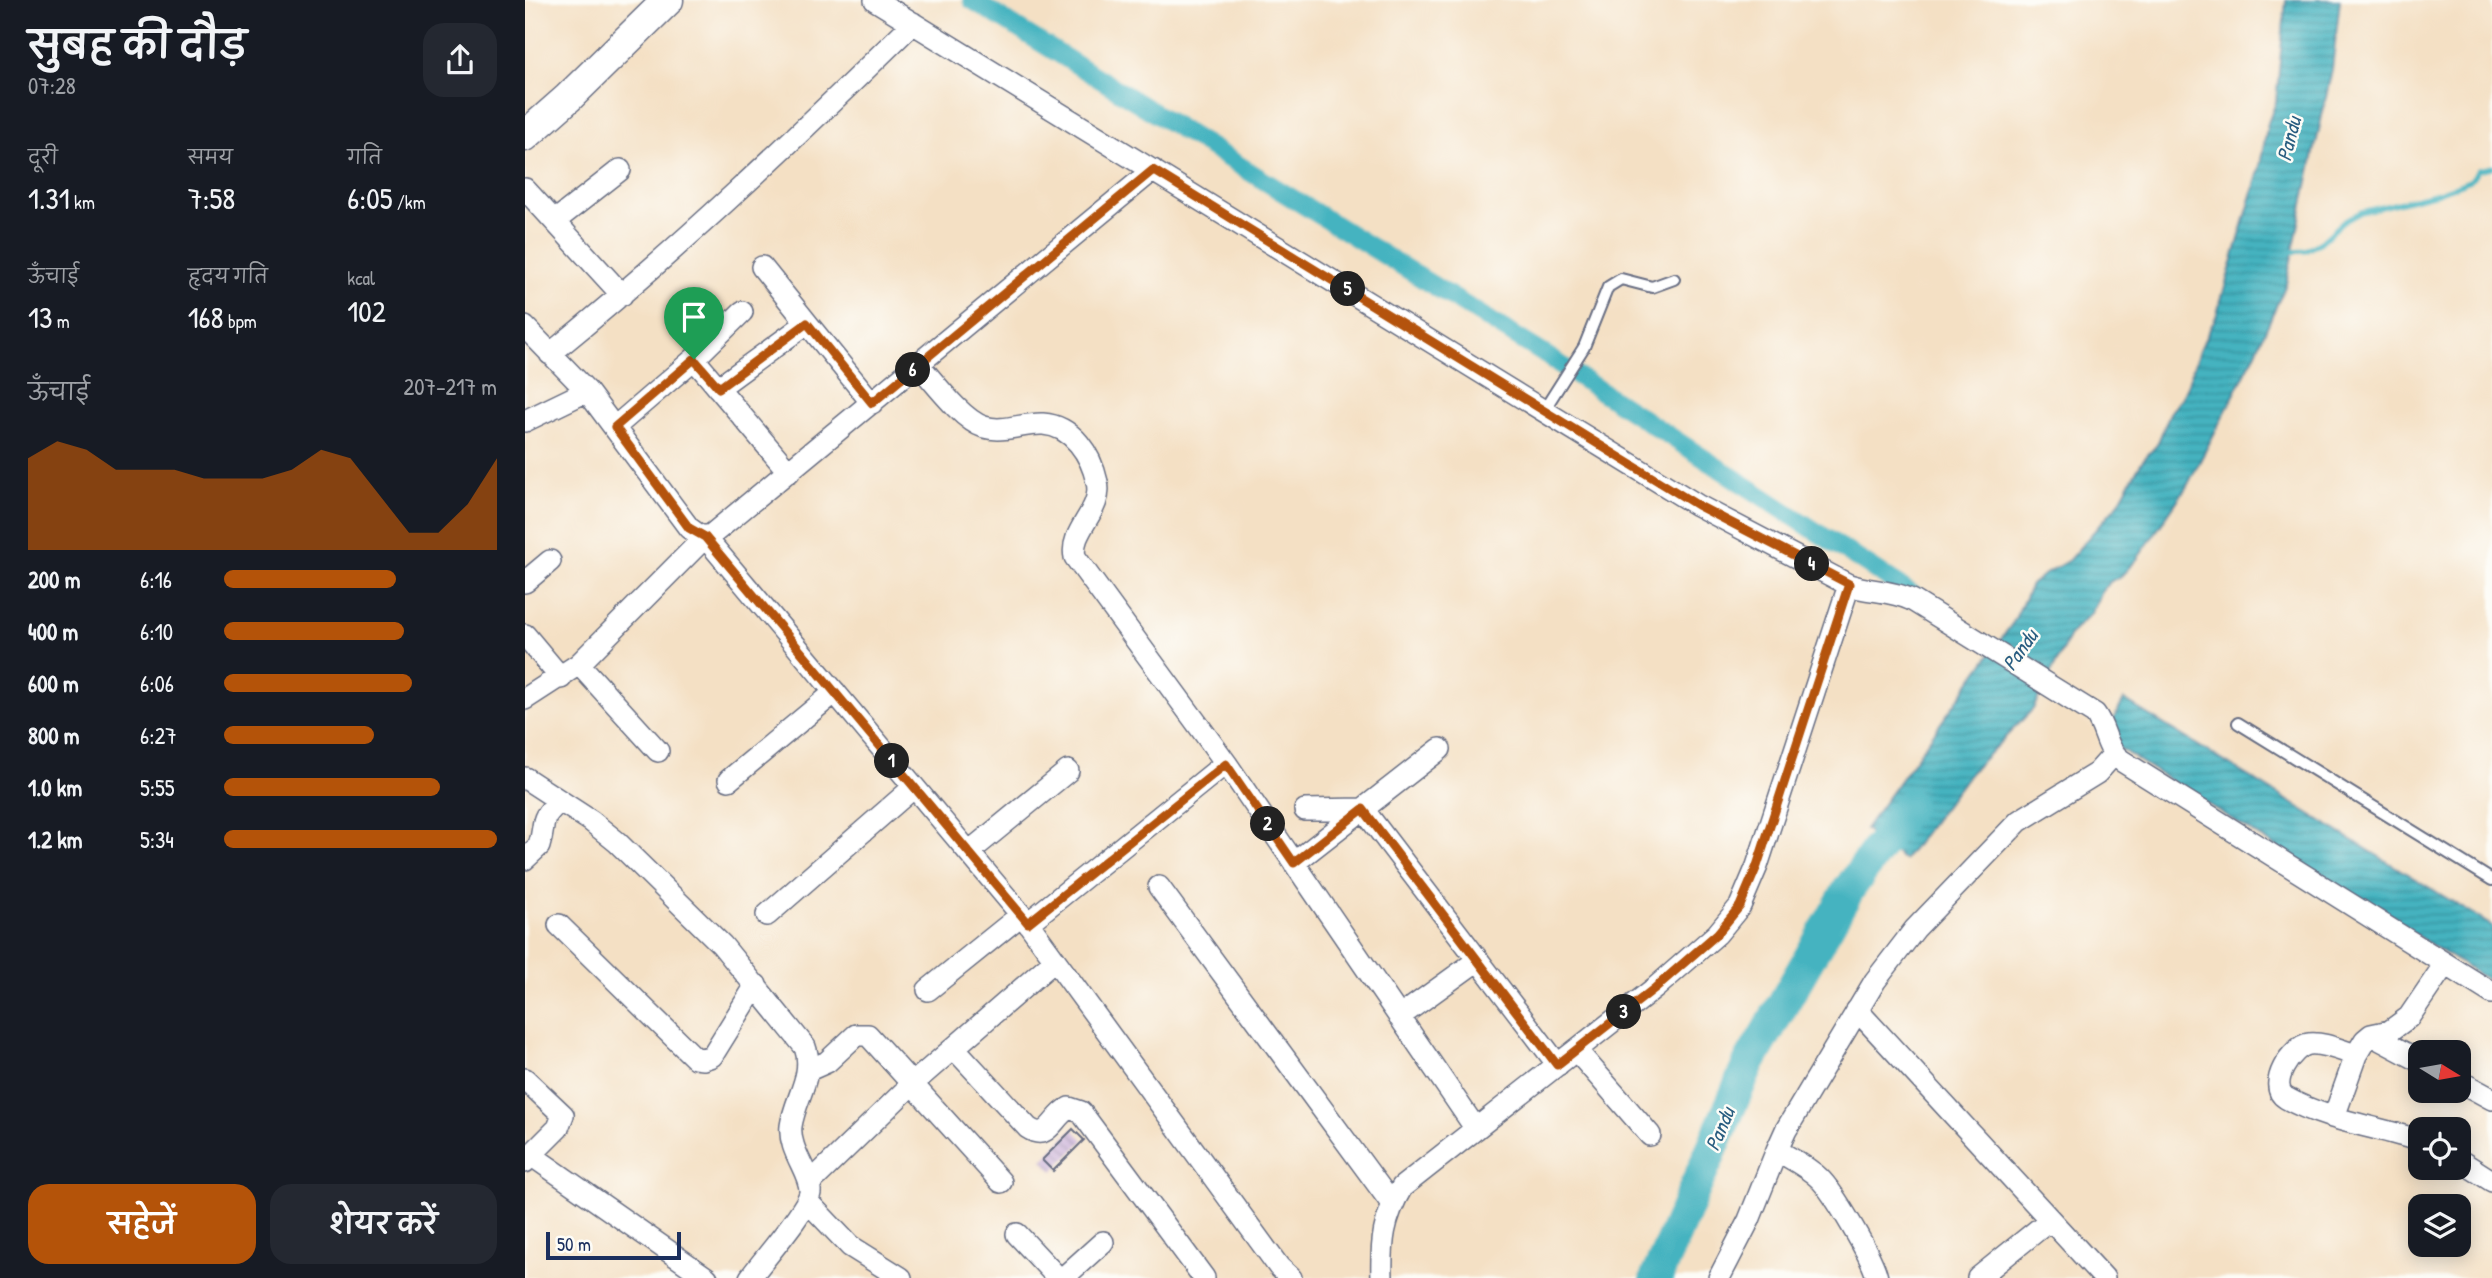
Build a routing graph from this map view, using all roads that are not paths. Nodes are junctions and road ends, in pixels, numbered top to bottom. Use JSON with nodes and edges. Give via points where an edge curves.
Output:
{"nodes":[{"id":1,"x":669,"y":0,"type":"edge"},
{"id":2,"x":875,"y":0,"type":"edge"},
{"id":3,"x":913,"y":23,"type":"junction"},
{"id":4,"x":525,"y":136,"type":"edge"},
{"id":5,"x":620,"y":170,"type":"dead end"},
{"id":6,"x":1153,"y":170,"type":"junction"},
{"id":7,"x":525,"y":188,"type":"edge"},
{"id":8,"x":555,"y":221,"type":"junction"},
{"id":9,"x":762,"y":267,"type":"dead end"},
{"id":10,"x":1674,"y":278,"type":"dead end"},
{"id":11,"x":622,"y":295,"type":"junction"},
{"id":12,"x":742,"y":312,"type":"dead end"},
{"id":13,"x":807,"y":323,"type":"junction"},
{"id":14,"x":525,"y":327,"type":"edge"},
{"id":15,"x":550,"y":354,"type":"junction"},
{"id":16,"x":694,"y":359,"type":"junction"},
{"id":17,"x":919,"y":365,"type":"junction"},
{"id":18,"x":719,"y":388,"type":"junction"},
{"id":19,"x":587,"y":391,"type":"junction"},
{"id":20,"x":872,"y":403,"type":"junction"},
{"id":21,"x":1548,"y":403,"type":"junction"},
{"id":22,"x":525,"y":421,"type":"edge"},
{"id":23,"x":615,"y":427,"type":"junction"},
{"id":24,"x":789,"y":472,"type":"junction"},
{"id":25,"x":705,"y":537,"type":"junction"},
{"id":26,"x":550,"y":561,"type":"dead end"},
{"id":27,"x":525,"y":582,"type":"edge"},
{"id":28,"x":1849,"y":584,"type":"junction"},
{"id":29,"x":525,"y":635,"type":"edge"},
{"id":30,"x":579,"y":664,"type":"junction"},
{"id":31,"x":561,"y":678,"type":"junction"},
{"id":32,"x":835,"y":692,"type":"junction"},
{"id":33,"x":525,"y":699,"type":"edge"},
{"id":34,"x":2238,"y":723,"type":"dead end"},
{"id":35,"x":1440,"y":749,"type":"dead end"},
{"id":36,"x":658,"y":751,"type":"dead end"},
{"id":37,"x":2113,"y":755,"type":"junction"},
{"id":38,"x":1226,"y":764,"type":"junction"},
{"id":39,"x":1068,"y":771,"type":"dead end"},
{"id":40,"x":525,"y":778,"type":"edge"},
{"id":41,"x":729,"y":780,"type":"dead end"},
{"id":42,"x":914,"y":787,"type":"junction"},
{"id":43,"x":560,"y":801,"type":"junction"},
{"id":44,"x":1363,"y":809,"type":"junction"},
{"id":45,"x":1305,"y":810,"type":"dead end"},
{"id":46,"x":969,"y":852,"type":"junction"},
{"id":47,"x":525,"y":859,"type":"edge"},
{"id":48,"x":1294,"y":863,"type":"junction"},
{"id":49,"x":2492,"y":880,"type":"edge"},
{"id":50,"x":1159,"y":887,"type":"dead end"},
{"id":51,"x":767,"y":915,"type":"dead end"},
{"id":52,"x":1024,"y":919,"type":"junction"},
{"id":53,"x":559,"y":925,"type":"dead end"},
{"id":54,"x":1055,"y":960,"type":"junction"},
{"id":55,"x":1478,"y":960,"type":"junction"},
{"id":56,"x":2445,"y":964,"type":"junction"},
{"id":57,"x":756,"y":985,"type":"junction"},
{"id":58,"x":928,"y":990,"type":"dead end"},
{"id":59,"x":2492,"y":993,"type":"edge"},
{"id":60,"x":1857,"y":1010,"type":"junction"},
{"id":61,"x":1399,"y":1017,"type":"junction"},
{"id":62,"x":2371,"y":1035,"type":"junction"},
{"id":63,"x":954,"y":1048,"type":"junction"},
{"id":64,"x":1576,"y":1050,"type":"junction"},
{"id":65,"x":2356,"y":1055,"type":"junction"},
{"id":66,"x":2408,"y":1055,"type":"edge"},
{"id":67,"x":1557,"y":1065,"type":"junction"},
{"id":68,"x":809,"y":1070,"type":"junction"},
{"id":69,"x":525,"y":1079,"type":"edge"},
{"id":70,"x":911,"y":1085,"type":"junction"},
{"id":71,"x":2471,"y":1088,"type":"edge"},
{"id":72,"x":2492,"y":1099,"type":"edge"},
{"id":73,"x":2334,"y":1117,"type":"junction"},
{"id":74,"x":1476,"y":1129,"type":"junction"},
{"id":75,"x":1650,"y":1135,"type":"dead end"},
{"id":76,"x":2408,"y":1138,"type":"edge"},
{"id":77,"x":1777,"y":1150,"type":"junction"},
{"id":78,"x":528,"y":1158,"type":"edge"},
{"id":79,"x":2471,"y":1168,"type":"edge"},
{"id":80,"x":2492,"y":1181,"type":"edge"},
{"id":81,"x":1001,"y":1182,"type":"dead end"},
{"id":82,"x":808,"y":1192,"type":"junction"},
{"id":83,"x":1392,"y":1204,"type":"junction"},
{"id":84,"x":2050,"y":1220,"type":"junction"},
{"id":85,"x":1017,"y":1234,"type":"dead end"},
{"id":86,"x":1103,"y":1242,"type":"dead end"},
{"id":87,"x":699,"y":1276,"type":"edge"},
{"id":88,"x":750,"y":1278,"type":"edge"},
{"id":89,"x":901,"y":1278,"type":"edge"},
{"id":90,"x":1058,"y":1278,"type":"edge"},
{"id":91,"x":1063,"y":1278,"type":"edge"},
{"id":92,"x":1204,"y":1278,"type":"edge"},
{"id":93,"x":1291,"y":1278,"type":"edge"},
{"id":94,"x":1382,"y":1278,"type":"edge"},
{"id":95,"x":1719,"y":1278,"type":"edge"},
{"id":96,"x":1877,"y":1278,"type":"edge"},
{"id":97,"x":1978,"y":1278,"type":"edge"},
{"id":98,"x":2104,"y":1278,"type":"edge"}],
"edges":[{"from":1,"to":4,"type":"street"},
{"from":2,"to":3,"type":"street"},
{"from":3,"to":6,"type":"street"},
{"from":3,"to":11,"type":"street","via":[[803,132]]},
{"from":5,"to":8,"type":"street"},
{"from":6,"to":17,"type":"street"},
{"from":6,"to":21,"type":"street"},
{"from":7,"to":8,"type":"street"},
{"from":8,"to":11,"type":"street"},
{"from":9,"to":13,"type":"street"},
{"from":10,"to":21,"type":"lane","via":[[1652,287],[1621,279],[1608,287],[1584,347]]},
{"from":11,"to":15,"type":"street"},
{"from":12,"to":16,"type":"street"},
{"from":13,"to":18,"type":"street"},
{"from":13,"to":20,"type":"street"},
{"from":14,"to":15,"type":"street"},
{"from":15,"to":19,"type":"street"},
{"from":16,"to":18,"type":"street"},
{"from":16,"to":23,"type":"street"},
{"from":17,"to":20,"type":"street"},
{"from":17,"to":38,"type":"street","via":[[983,427],[997,430],[1044,424],[1072,434],[1079,442],[1099,487],[1075,543],[1075,557]]},
{"from":18,"to":24,"type":"street"},
{"from":19,"to":22,"type":"street"},
{"from":19,"to":23,"type":"street"},
{"from":20,"to":24,"type":"street"},
{"from":21,"to":28,"type":"street","via":[[1697,505]]},
{"from":23,"to":25,"type":"street","via":[[689,528]]},
{"from":24,"to":25,"type":"street"},
{"from":25,"to":30,"type":"street"},
{"from":25,"to":32,"type":"street"},
{"from":26,"to":27,"type":"street"},
{"from":28,"to":37,"type":"street","via":[[1912,600],[2070,697],[2095,714]]},
{"from":28,"to":64,"type":"street","via":[[1740,906],[1717,934]]},
{"from":29,"to":31,"type":"street"},
{"from":30,"to":31,"type":"street"},
{"from":30,"to":36,"type":"street"},
{"from":31,"to":33,"type":"street"},
{"from":32,"to":41,"type":"street"},
{"from":32,"to":42,"type":"street"},
{"from":34,"to":49,"type":"lane"},
{"from":35,"to":44,"type":"street"},
{"from":37,"to":56,"type":"street"},
{"from":37,"to":60,"type":"street","via":[[2097,773],[2019,821],[1994,845],[1895,952]]},
{"from":38,"to":48,"type":"street"},
{"from":38,"to":52,"type":"street"},
{"from":39,"to":46,"type":"street"},
{"from":40,"to":43,"type":"street"},
{"from":42,"to":46,"type":"street"},
{"from":42,"to":51,"type":"street"},
{"from":43,"to":47,"type":"street","via":[[546,813],[539,846]]},
{"from":43,"to":57,"type":"street","via":[[617,842],[722,945]]},
{"from":44,"to":45,"type":"street"},
{"from":44,"to":48,"type":"street"},
{"from":44,"to":55,"type":"street"},
{"from":46,"to":52,"type":"street"},
{"from":48,"to":61,"type":"street"},
{"from":50,"to":83,"type":"street"},
{"from":52,"to":54,"type":"street"},
{"from":52,"to":58,"type":"street"},
{"from":53,"to":57,"type":"street","via":[[695,1058],[712,1056]]},
{"from":54,"to":63,"type":"street"},
{"from":54,"to":93,"type":"street"},
{"from":55,"to":61,"type":"street"},
{"from":55,"to":67,"type":"street"},
{"from":56,"to":59,"type":"street"},
{"from":56,"to":62,"type":"street","via":[[2409,1017],[2391,1031]]},
{"from":57,"to":68,"type":"street","via":[[805,1047]]},
{"from":60,"to":77,"type":"street"},
{"from":60,"to":84,"type":"street"},
{"from":61,"to":74,"type":"street"},
{"from":62,"to":65,"type":"street"},
{"from":62,"to":66,"type":"street"},
{"from":63,"to":70,"type":"street"},
{"from":63,"to":92,"type":"street","via":[[1034,1132],[1047,1130],[1069,1108],[1081,1112]]},
{"from":64,"to":67,"type":"street"},
{"from":64,"to":75,"type":"street"},
{"from":65,"to":73,"type":"street"},
{"from":65,"to":73,"type":"street","via":[[2309,1044],[2295,1051],[2279,1077],[2284,1097]]},
{"from":67,"to":74,"type":"street"},
{"from":68,"to":70,"type":"street","via":[[862,1034],[874,1040]]},
{"from":68,"to":82,"type":"street","via":[[791,1126]]},
{"from":69,"to":78,"type":"street","via":[[563,1115],[558,1128]]},
{"from":70,"to":81,"type":"street"},
{"from":70,"to":82,"type":"street"},
{"from":71,"to":72,"type":"street"},
{"from":73,"to":76,"type":"street"},
{"from":74,"to":83,"type":"street","via":[[1402,1187]]},
{"from":77,"to":95,"type":"street"},
{"from":77,"to":96,"type":"street","via":[[1828,1188]]},
{"from":78,"to":87,"type":"street"},
{"from":79,"to":80,"type":"street"},
{"from":82,"to":88,"type":"street"},
{"from":82,"to":89,"type":"street","via":[[850,1247]]},
{"from":83,"to":94,"type":"street","via":[[1383,1232]]},
{"from":84,"to":97,"type":"street"},
{"from":84,"to":98,"type":"street"},
{"from":85,"to":90,"type":"street"},
{"from":86,"to":91,"type":"street"}]}
